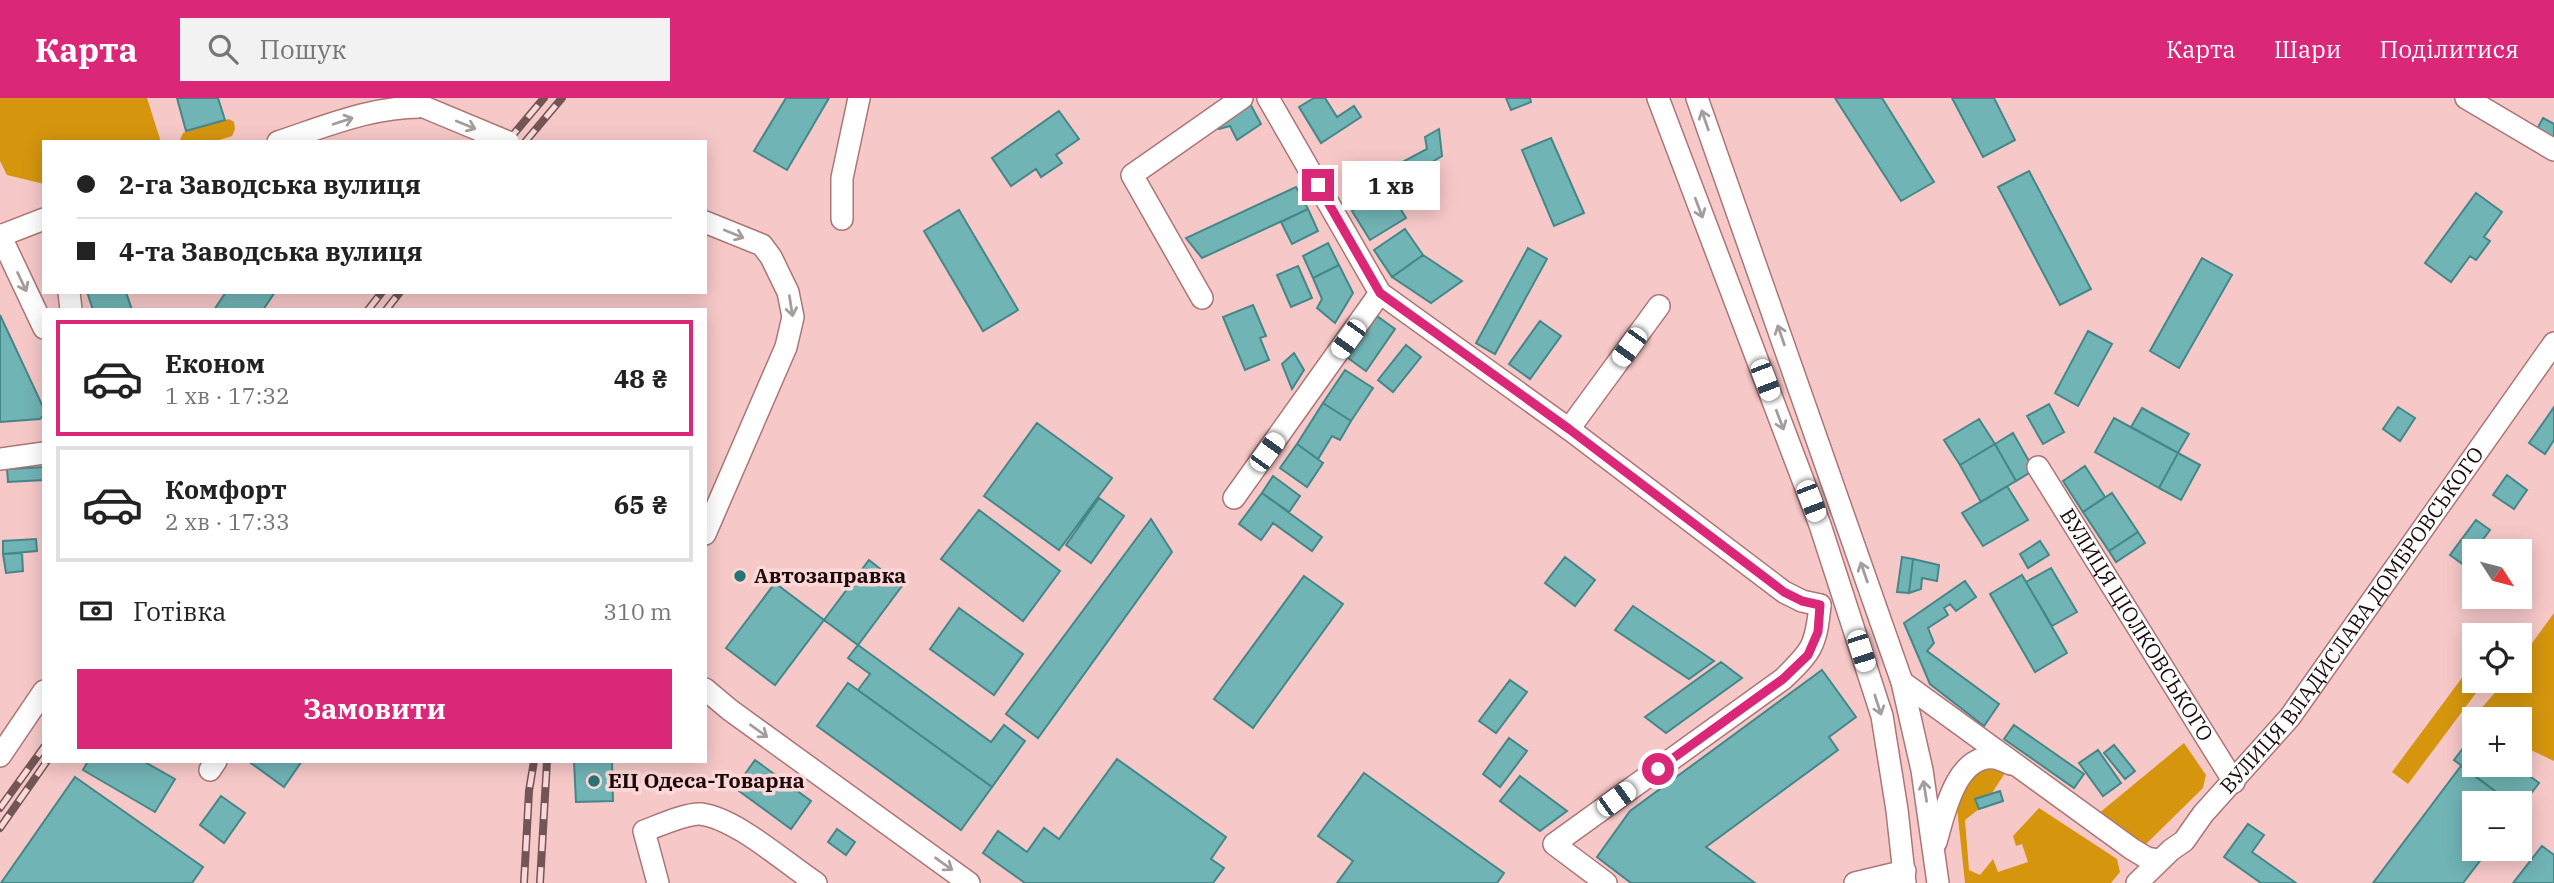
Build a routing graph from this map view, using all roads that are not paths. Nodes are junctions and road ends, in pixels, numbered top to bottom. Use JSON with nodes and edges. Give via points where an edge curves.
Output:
{"nodes":[{"id":1,"x":859,"y":98,"type":"edge"},
{"id":2,"x":1242,"y":98,"type":"edge"},
{"id":3,"x":1268,"y":98,"type":"edge"},
{"id":4,"x":1658,"y":98,"type":"edge"},
{"id":5,"x":1697,"y":98,"type":"edge"},
{"id":6,"x":2466,"y":98,"type":"edge"},
{"id":7,"x":284,"y":140,"type":"edge"},
{"id":8,"x":503,"y":140,"type":"edge"},
{"id":9,"x":2554,"y":150,"type":"edge"},
{"id":10,"x":842,"y":219,"type":"dead end"},
{"id":11,"x":42,"y":220,"type":"edge"},
{"id":12,"x":707,"y":223,"type":"edge"},
{"id":13,"x":0,"y":235,"type":"edge"},
{"id":14,"x":1380,"y":293,"type":"junction"},
{"id":15,"x":1202,"y":298,"type":"dead end"},
{"id":16,"x":1659,"y":306,"type":"dead end"},
{"id":17,"x":42,"y":324,"type":"edge"},
{"id":18,"x":2554,"y":343,"type":"edge"},
{"id":19,"x":1569,"y":429,"type":"junction"},
{"id":20,"x":42,"y":453,"type":"edge"},
{"id":21,"x":0,"y":459,"type":"edge"},
{"id":22,"x":2038,"y":467,"type":"dead end"},
{"id":23,"x":1234,"y":498,"type":"dead end"},
{"id":24,"x":707,"y":529,"type":"edge"},
{"id":25,"x":1840,"y":588,"type":"junction"},
{"id":26,"x":1820,"y":605,"type":"junction"},
{"id":27,"x":1902,"y":682,"type":"junction"},
{"id":28,"x":707,"y":691,"type":"edge"},
{"id":29,"x":42,"y":694,"type":"edge"},
{"id":30,"x":0,"y":755,"type":"edge"},
{"id":31,"x":2012,"y":764,"type":"junction"},
{"id":32,"x":2234,"y":782,"type":"junction"},
{"id":33,"x":1934,"y":848,"type":"junction"},
{"id":34,"x":2159,"y":860,"type":"junction"},
{"id":35,"x":1905,"y":877,"type":"edge"},
{"id":36,"x":658,"y":883,"type":"edge"},
{"id":37,"x":816,"y":883,"type":"edge"},
{"id":38,"x":969,"y":883,"type":"edge"},
{"id":39,"x":1606,"y":883,"type":"edge"},
{"id":40,"x":1855,"y":883,"type":"edge"},
{"id":41,"x":1938,"y":883,"type":"edge"},
{"id":42,"x":2137,"y":883,"type":"edge"}],
"edges":[{"from":1,"to":10,"type":"street","via":[[842,178]]},
{"from":2,"to":15,"type":"street","via":[[1132,175]]},
{"from":3,"to":14,"type":"street"},
{"from":4,"to":25,"type":"street","one_way":true},
{"from":27,"to":5,"type":"street","one_way":true},
{"from":6,"to":9,"type":"street"},
{"from":7,"to":8,"type":"street","one_way":true,"bridge":true,"via":[[372,111],[400,107],[424,107]]},
{"from":11,"to":13,"type":"street"},
{"from":12,"to":24,"type":"street","one_way":true,"via":[[762,245],[780,270],[793,317],[786,347]]},
{"from":13,"to":17,"type":"street","one_way":true},
{"from":14,"to":19,"type":"street"},
{"from":14,"to":23,"type":"street"},
{"from":16,"to":19,"type":"street"},
{"from":18,"to":32,"type":"street","name":"ВУЛИЦЯ ВЛАДИСЛАВА ДОМБРОВСЬКОГО","via":[[2290,716]]},
{"from":19,"to":26,"type":"street","via":[[1784,592]]},
{"from":20,"to":21,"type":"street"},
{"from":22,"to":32,"type":"street","name":"ВУЛИЦЯ ЦІОЛКОВСЬКОГО"},
{"from":25,"to":26,"type":"street"},
{"from":25,"to":35,"type":"street","one_way":true,"via":[[1882,716]]},
{"from":26,"to":39,"type":"street","via":[[1818,632],[1808,655],[1783,679],[1554,844]]},
{"from":27,"to":31,"type":"street"},
{"from":33,"to":27,"type":"street","one_way":true},
{"from":28,"to":38,"type":"street","one_way":true},
{"from":29,"to":30,"type":"street"},
{"from":31,"to":33,"type":"street","via":[[1993,758],[1963,770]]},
{"from":31,"to":34,"type":"street","via":[[2137,853]]},
{"from":32,"to":34,"type":"street","name":"ВУЛИЦЯ ВЛАДИСЛАВА ДОМБРОВСЬКОГО","via":[[2184,841]]},
{"from":33,"to":41,"type":"street"},
{"from":34,"to":42,"type":"street","name":"ВУЛИЦЯ ВЛАДИСЛАВА ДОМБРОВСЬКОГО"},
{"from":35,"to":40,"type":"street"},
{"from":36,"to":37,"type":"street","via":[[644,831],[699,814],[733,824]]}]}
